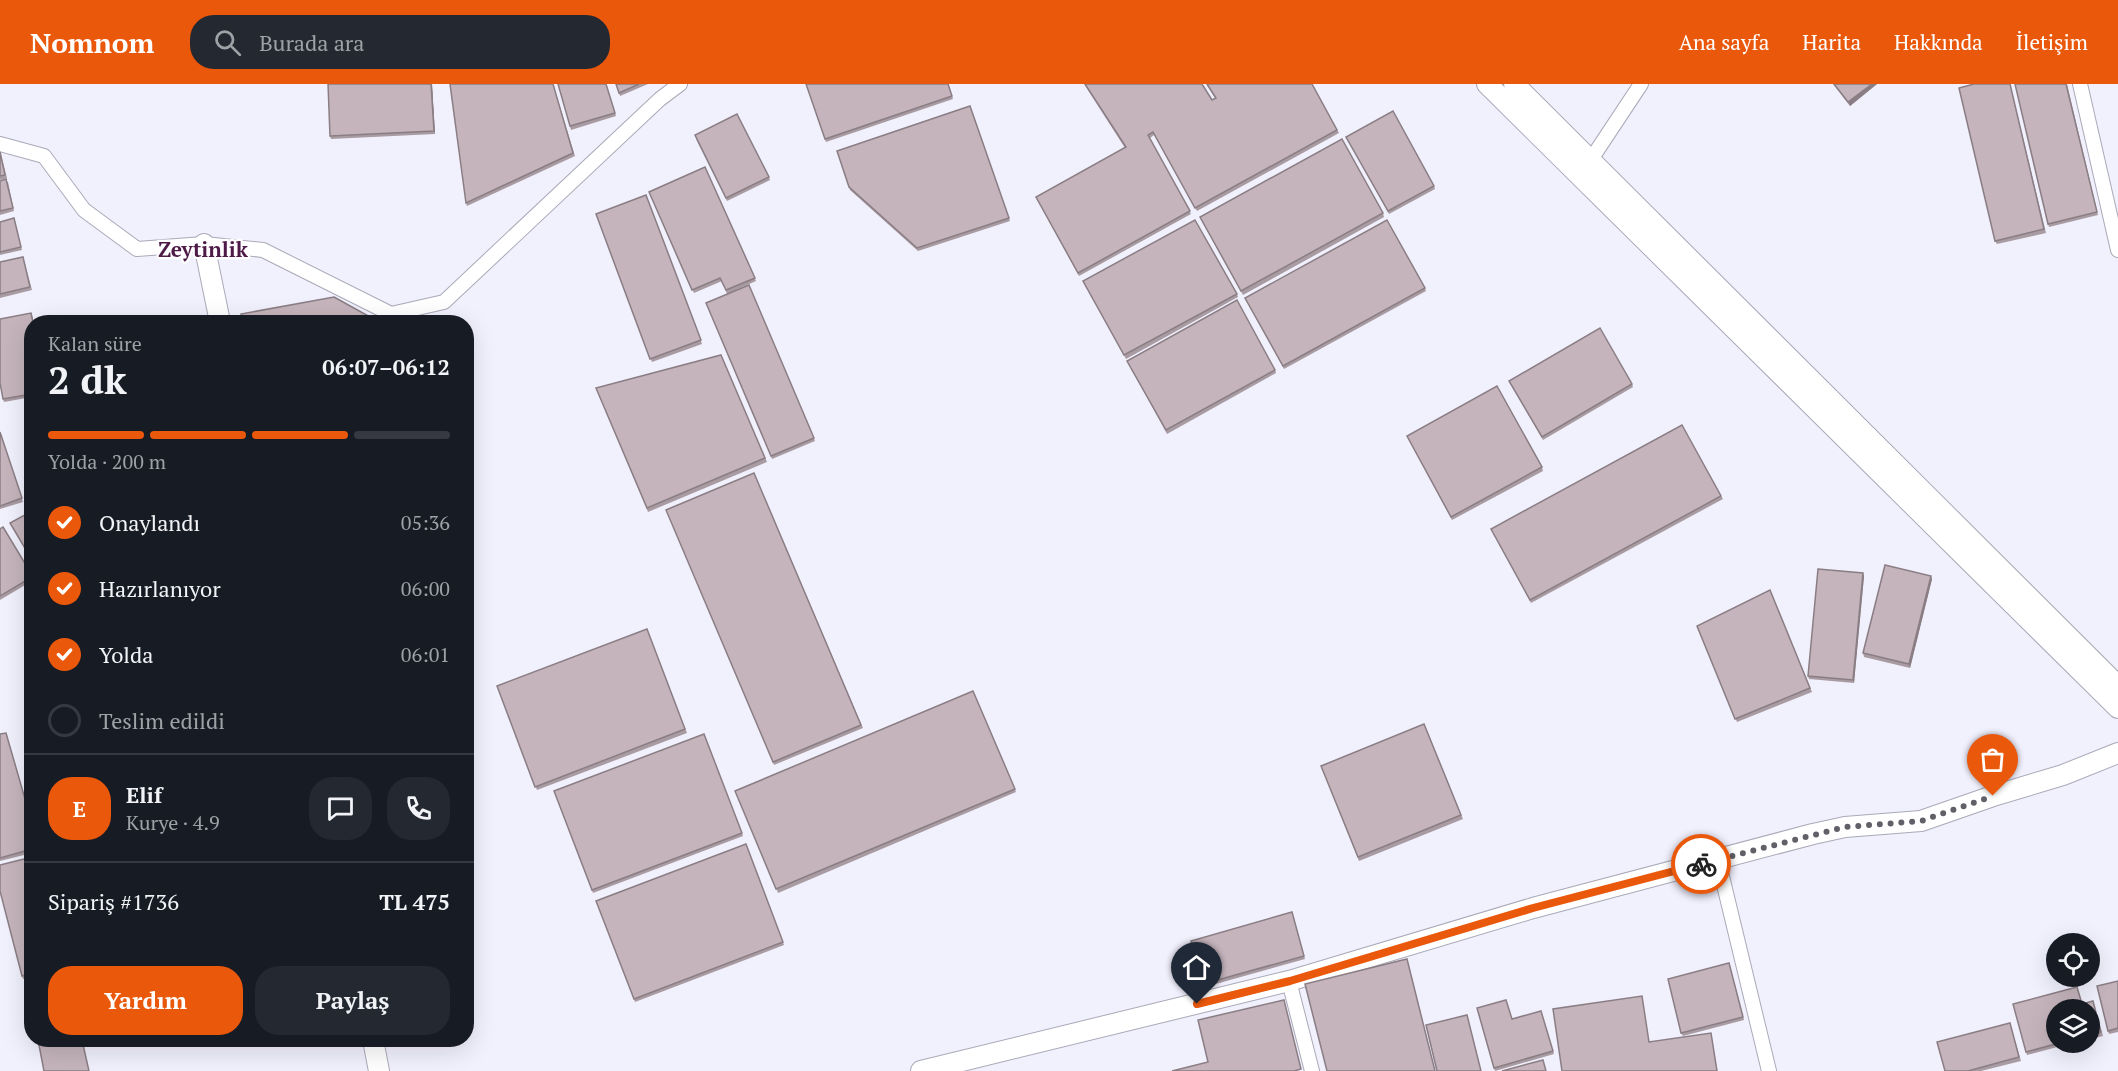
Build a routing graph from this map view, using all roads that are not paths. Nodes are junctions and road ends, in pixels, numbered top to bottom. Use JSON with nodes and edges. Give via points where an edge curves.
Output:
{"nodes":[{"id":1,"x":680,"y":84,"type":"edge"},
{"id":2,"x":1487,"y":84,"type":"edge"},
{"id":3,"x":1514,"y":84,"type":"edge"},
{"id":4,"x":1641,"y":84,"type":"edge"},
{"id":5,"x":2080,"y":84,"type":"edge"},
{"id":6,"x":0,"y":144,"type":"edge"},
{"id":7,"x":1590,"y":160,"type":"junction"},
{"id":8,"x":204,"y":244,"type":"junction"},
{"id":9,"x":2118,"y":250,"type":"edge"},
{"id":10,"x":219,"y":315,"type":"edge"},
{"id":11,"x":2118,"y":686,"type":"edge"},
{"id":12,"x":2118,"y":708,"type":"edge"},
{"id":13,"x":2118,"y":753,"type":"edge"},
{"id":14,"x":1718,"y":860,"type":"junction"},
{"id":15,"x":1290,"y":981,"type":"junction"},
{"id":16,"x":375,"y":1047,"type":"edge"},
{"id":17,"x":380,"y":1071,"type":"edge"},
{"id":18,"x":921,"y":1071,"type":"edge"},
{"id":19,"x":1312,"y":1071,"type":"edge"},
{"id":20,"x":1769,"y":1071,"type":"edge"}],
"edges":[{"from":1,"to":8,"type":"street","via":[[444,302],[391,314],[262,250]]},
{"from":2,"to":12,"type":"street"},
{"from":3,"to":7,"type":"street"},
{"from":4,"to":7,"type":"street"},
{"from":5,"to":9,"type":"street"},
{"from":6,"to":8,"type":"street","via":[[44,156],[84,210],[137,249]]},
{"from":7,"to":11,"type":"street"},
{"from":8,"to":10,"type":"street"},
{"from":13,"to":14,"type":"street","via":[[2063,776],[1921,821],[1845,827]]},
{"from":14,"to":15,"type":"street","via":[[1533,908]]},
{"from":14,"to":20,"type":"street"},
{"from":15,"to":18,"type":"street"},
{"from":15,"to":19,"type":"street"},
{"from":16,"to":17,"type":"street"}]}
